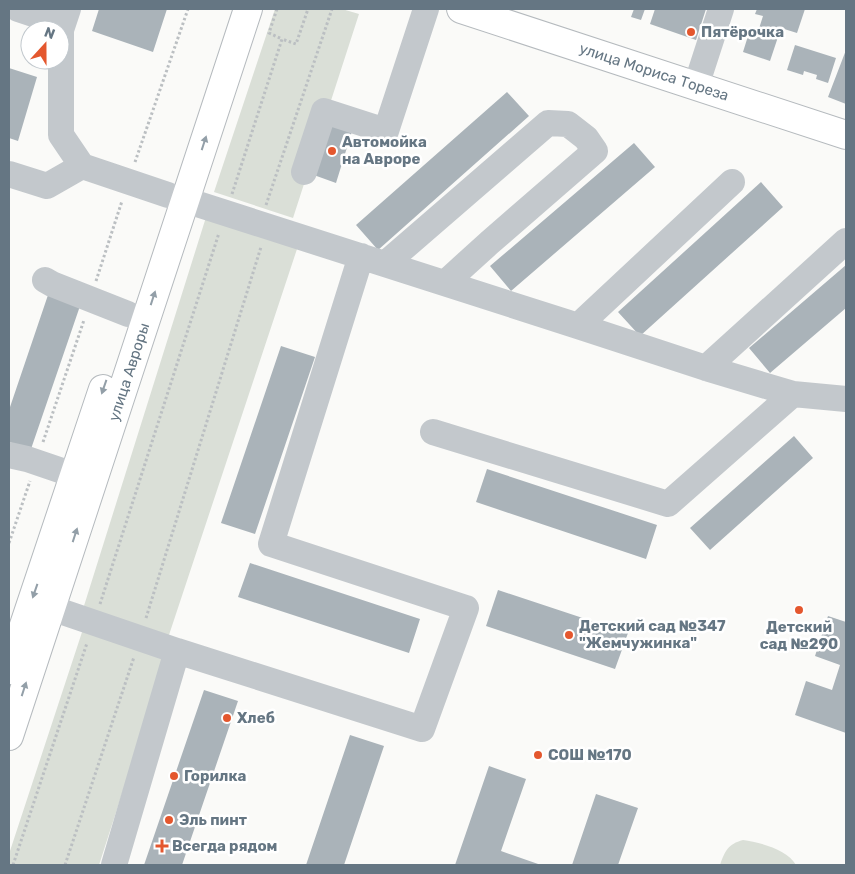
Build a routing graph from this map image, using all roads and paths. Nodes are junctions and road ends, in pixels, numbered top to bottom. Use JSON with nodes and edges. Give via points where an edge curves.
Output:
{"nodes":[{"id":1,"x":18,"y":9,"type":"edge"},
{"id":2,"x":188,"y":9,"type":"edge"},
{"id":3,"x":230,"y":9,"type":"edge"},
{"id":4,"x":248,"y":9,"type":"edge"},
{"id":5,"x":277,"y":9,"type":"edge"},
{"id":6,"x":308,"y":9,"type":"edge"},
{"id":7,"x":332,"y":9,"type":"edge"},
{"id":8,"x":426,"y":9,"type":"edge"},
{"id":9,"x":461,"y":9,"type":"edge"},
{"id":10,"x":721,"y":9,"type":"edge"},
{"id":11,"x":65,"y":16,"type":"edge"},
{"id":12,"x":516,"y":17,"type":"edge"},
{"id":13,"x":282,"y":39,"type":"junction"},
{"id":14,"x":696,"y":86,"type":"junction"},
{"id":15,"x":846,"y":135,"type":"edge"},
{"id":16,"x":82,"y":166,"type":"junction"},
{"id":17,"x":304,"y":172,"type":"dead end"},
{"id":18,"x":9,"y":174,"type":"edge"},
{"id":19,"x":128,"y":182,"type":"junction"},
{"id":20,"x":732,"y":182,"type":"dead end"},
{"id":21,"x":177,"y":197,"type":"junction"},
{"id":22,"x":226,"y":212,"type":"junction"},
{"id":23,"x":267,"y":226,"type":"junction"},
{"id":24,"x":846,"y":241,"type":"edge"},
{"id":25,"x":373,"y":260,"type":"junction"},
{"id":26,"x":45,"y":280,"type":"dead end"},
{"id":27,"x":445,"y":283,"type":"junction"},
{"id":28,"x":91,"y":299,"type":"junction"},
{"id":29,"x":128,"y":314,"type":"junction"},
{"id":30,"x":578,"y":326,"type":"junction"},
{"id":31,"x":706,"y":368,"type":"junction"},
{"id":32,"x":793,"y":394,"type":"junction"},
{"id":33,"x":846,"y":398,"type":"edge"},
{"id":34,"x":433,"y":432,"type":"dead end"},
{"id":35,"x":9,"y":455,"type":"edge"},
{"id":36,"x":36,"y":462,"type":"junction"},
{"id":37,"x":74,"y":474,"type":"junction"},
{"id":38,"x":9,"y":543,"type":"edge"},
{"id":39,"x":51,"y":608,"type":"junction"},
{"id":40,"x":94,"y":623,"type":"junction"},
{"id":41,"x":140,"y":638,"type":"junction"},
{"id":42,"x":177,"y":651,"type":"junction"},
{"id":43,"x":9,"y":670,"type":"edge"},
{"id":44,"x":9,"y":736,"type":"edge"},
{"id":45,"x":13,"y":865,"type":"edge"},
{"id":46,"x":65,"y":865,"type":"edge"},
{"id":47,"x":114,"y":865,"type":"edge"}],
"edges":[{"from":1,"to":11,"type":"street"},
{"from":2,"to":19,"type":"path"},
{"from":3,"to":21,"type":"main road","name":"улица Авроры"},
{"from":21,"to":4,"type":"main road","name":"улица Авроры","one_way":true},
{"from":5,"to":13,"type":"path","via":[[269,33]]},
{"from":6,"to":13,"type":"path","via":[[296,44]]},
{"from":7,"to":23,"type":"path","via":[[263,214]]},
{"from":8,"to":17,"type":"street","via":[[386,132],[324,111]]},
{"from":9,"to":12,"type":"main road","name":"улица Мориса Тореза"},
{"from":10,"to":14,"type":"street"},
{"from":11,"to":16,"type":"street","via":[[61,30],[61,135]]},
{"from":12,"to":14,"type":"main road","name":"улица Мориса Тореза"},
{"from":13,"to":22,"type":"path"},
{"from":14,"to":15,"type":"main road","name":"улица Мориса Тореза"},
{"from":16,"to":18,"type":"street","via":[[47,186]]},
{"from":16,"to":19,"type":"street"},
{"from":19,"to":21,"type":"street"},
{"from":19,"to":28,"type":"path"},
{"from":20,"to":30,"type":"street"},
{"from":21,"to":22,"type":"street"},
{"from":21,"to":29,"type":"main road","name":"улица Авроры"},
{"from":39,"to":21,"type":"main road","name":"улица Авроры","one_way":true},
{"from":22,"to":23,"type":"street"},
{"from":22,"to":40,"type":"path"},
{"from":23,"to":25,"type":"street"},
{"from":23,"to":41,"type":"path"},
{"from":24,"to":31,"type":"street"},
{"from":25,"to":27,"type":"street"},
{"from":25,"to":27,"type":"street","via":[[548,123],[568,124],[586,138],[595,151]]},
{"from":25,"to":42,"type":"street","via":[[271,544],[466,608],[422,729]]},
{"from":26,"to":28,"type":"street"},
{"from":27,"to":30,"type":"street"},
{"from":28,"to":29,"type":"street"},
{"from":28,"to":36,"type":"path"},
{"from":29,"to":37,"type":"main road","name":"улица Авроры","one_way":true},
{"from":30,"to":31,"type":"street"},
{"from":31,"to":32,"type":"street"},
{"from":32,"to":33,"type":"street"},
{"from":32,"to":34,"type":"street","via":[[668,504]]},
{"from":35,"to":36,"type":"street"},
{"from":36,"to":37,"type":"street"},
{"from":36,"to":38,"type":"path"},
{"from":37,"to":43,"type":"main road","name":"улица Авроры","one_way":true},
{"from":39,"to":40,"type":"street"},
{"from":44,"to":39,"type":"main road","name":"улица Авроры","one_way":true},
{"from":40,"to":41,"type":"street"},
{"from":40,"to":45,"type":"path"},
{"from":41,"to":42,"type":"street"},
{"from":41,"to":46,"type":"path"},
{"from":42,"to":47,"type":"street"}]}
